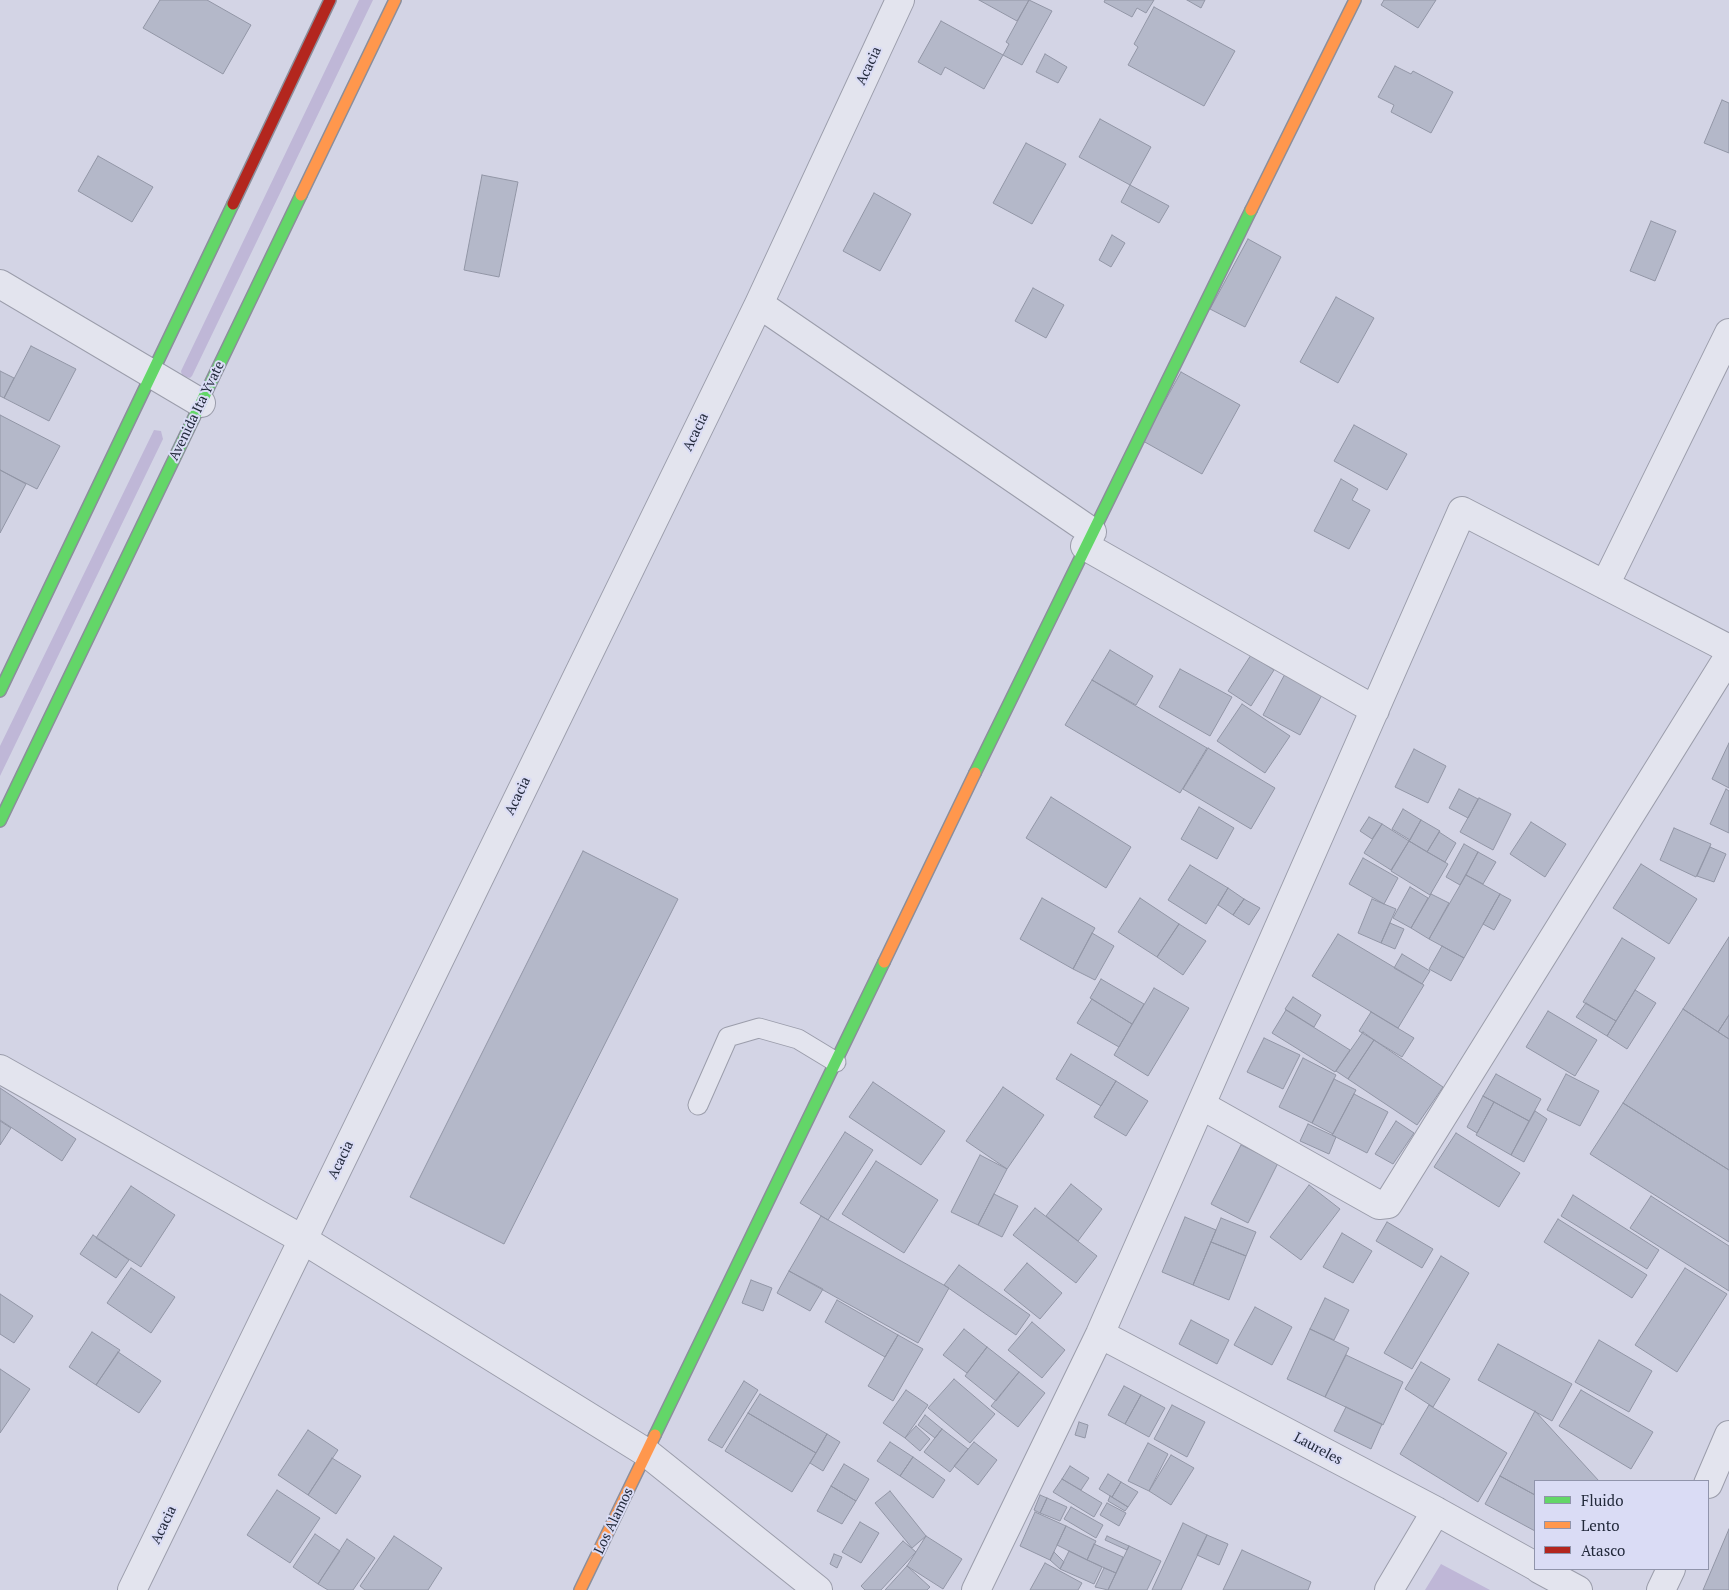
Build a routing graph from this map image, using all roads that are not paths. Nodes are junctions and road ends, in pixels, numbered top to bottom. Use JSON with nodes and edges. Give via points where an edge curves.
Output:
{"nodes":[{"id":1,"x":330,"y":0,"type":"edge"},
{"id":2,"x":394,"y":0,"type":"edge"},
{"id":3,"x":900,"y":0,"type":"edge"},
{"id":4,"x":1355,"y":0,"type":"edge"},
{"id":5,"x":0,"y":284,"type":"edge"},
{"id":6,"x":758,"y":304,"type":"junction"},
{"id":7,"x":1729,"y":333,"type":"edge"},
{"id":8,"x":151,"y":374,"type":"junction"},
{"id":9,"x":201,"y":403,"type":"junction"},
{"id":10,"x":1088,"y":539,"type":"junction"},
{"id":11,"x":1605,"y":585,"type":"junction"},
{"id":12,"x":1729,"y":649,"type":"edge"},
{"id":13,"x":1729,"y":656,"type":"edge"},
{"id":14,"x":0,"y":691,"type":"edge"},
{"id":15,"x":1375,"y":710,"type":"junction"},
{"id":16,"x":0,"y":821,"type":"edge"},
{"id":17,"x":836,"y":1062,"type":"junction"},
{"id":18,"x":0,"y":1069,"type":"edge"},
{"id":19,"x":698,"y":1105,"type":"dead end"},
{"id":20,"x":1201,"y":1105,"type":"junction"},
{"id":21,"x":302,"y":1239,"type":"junction"},
{"id":22,"x":1100,"y":1334,"type":"junction"},
{"id":23,"x":1729,"y":1435,"type":"edge"},
{"id":24,"x":647,"y":1452,"type":"junction"},
{"id":25,"x":1709,"y":1482,"type":"edge"},
{"id":26,"x":1436,"y":1511,"type":"junction"},
{"id":27,"x":1534,"y":1565,"type":"edge"},
{"id":28,"x":1541,"y":1570,"type":"edge"},
{"id":29,"x":1671,"y":1570,"type":"edge"},
{"id":30,"x":132,"y":1590,"type":"edge"},
{"id":31,"x":580,"y":1590,"type":"edge"},
{"id":32,"x":818,"y":1590,"type":"edge"},
{"id":33,"x":976,"y":1590,"type":"edge"},
{"id":34,"x":1389,"y":1590,"type":"edge"},
{"id":35,"x":1578,"y":1590,"type":"edge"},
{"id":36,"x":1661,"y":1590,"type":"edge"}],
"edges":[{"from":1,"to":8,"type":"street"},
{"from":2,"to":9,"type":"street","name":"Avenida Ita Yvate"},
{"from":3,"to":6,"type":"street","name":"Acacia"},
{"from":4,"to":10,"type":"street","name":"Los Alamos"},
{"from":5,"to":8,"type":"street"},
{"from":6,"to":10,"type":"street"},
{"from":6,"to":21,"type":"street","name":"Acacia"},
{"from":7,"to":11,"type":"street"},
{"from":8,"to":9,"type":"street"},
{"from":8,"to":14,"type":"street"},
{"from":9,"to":16,"type":"street","name":"Avenida Ita Yvate"},
{"from":10,"to":15,"type":"street"},
{"from":10,"to":17,"type":"street","name":"Los Alamos"},
{"from":11,"to":12,"type":"street"},
{"from":11,"to":15,"type":"street","via":[[1462,511]]},
{"from":13,"to":20,"type":"street","via":[[1388,1204],[1379,1205]]},
{"from":15,"to":20,"type":"street"},
{"from":17,"to":19,"type":"lane","via":[[798,1039],[760,1028],[728,1037]]},
{"from":17,"to":24,"type":"street","name":"Los Alamos"},
{"from":18,"to":21,"type":"street"},
{"from":20,"to":22,"type":"street"},
{"from":21,"to":24,"type":"street"},
{"from":21,"to":30,"type":"street","name":"Acacia"},
{"from":22,"to":26,"type":"street","name":"Laureles"},
{"from":22,"to":33,"type":"street"},
{"from":23,"to":25,"type":"street"},
{"from":24,"to":31,"type":"street","name":"Los Alamos"},
{"from":24,"to":32,"type":"street"},
{"from":26,"to":27,"type":"street","name":"Laureles"},
{"from":26,"to":34,"type":"street"},
{"from":28,"to":35,"type":"street"},
{"from":29,"to":36,"type":"street"}]}
